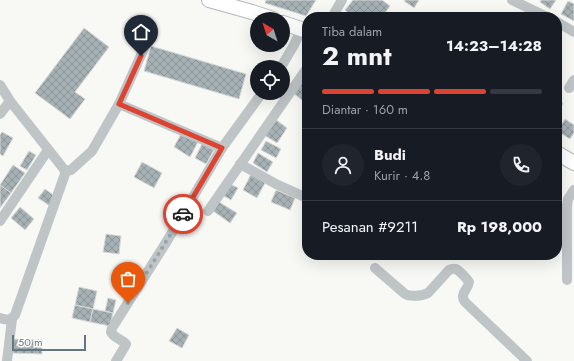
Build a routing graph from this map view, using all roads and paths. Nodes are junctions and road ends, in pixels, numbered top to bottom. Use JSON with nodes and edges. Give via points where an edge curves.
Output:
{"nodes":[{"id":1,"x":209,"y":0,"type":"edge"},
{"id":2,"x":342,"y":0,"type":"edge"},
{"id":3,"x":512,"y":0,"type":"edge"},
{"id":4,"x":252,"y":12,"type":"edge"},
{"id":5,"x":335,"y":12,"type":"edge"},
{"id":6,"x":537,"y":12,"type":"edge"},
{"id":7,"x":290,"y":25,"type":"edge"},
{"id":8,"x":562,"y":25,"type":"edge"},
{"id":9,"x":302,"y":29,"type":"edge"},
{"id":10,"x":574,"y":32,"type":"edge"},
{"id":11,"x":302,"y":33,"type":"edge"},
{"id":12,"x":146,"y":44,"type":"dead end"},
{"id":13,"x":285,"y":60,"type":"edge"},
{"id":14,"x":302,"y":75,"type":"edge"},
{"id":15,"x":0,"y":85,"type":"edge"},
{"id":16,"x":257,"y":100,"type":"edge"},
{"id":17,"x":10,"y":101,"type":"junction"},
{"id":18,"x":119,"y":104,"type":"junction"},
{"id":19,"x":0,"y":114,"type":"edge"},
{"id":20,"x":222,"y":148,"type":"junction"},
{"id":21,"x":48,"y":150,"type":"junction"},
{"id":22,"x":562,"y":156,"type":"edge"},
{"id":23,"x":574,"y":163,"type":"edge"},
{"id":24,"x":240,"y":164,"type":"junction"},
{"id":25,"x":65,"y":170,"type":"junction"},
{"id":26,"x":574,"y":190,"type":"edge"},
{"id":27,"x":302,"y":196,"type":"edge"},
{"id":28,"x":208,"y":211,"type":"dead end"},
{"id":29,"x":0,"y":221,"type":"edge"},
{"id":30,"x":375,"y":268,"type":"dead end"},
{"id":31,"x":567,"y":280,"type":"dead end"},
{"id":32,"x":0,"y":318,"type":"edge"},
{"id":33,"x":12,"y":318,"type":"junction"},
{"id":34,"x":7,"y":361,"type":"edge"},
{"id":35,"x":116,"y":361,"type":"edge"},
{"id":36,"x":527,"y":361,"type":"edge"}],
"edges":[{"from":1,"to":4,"type":"street"},
{"from":2,"to":5,"type":"street"},
{"from":3,"to":6,"type":"street"},
{"from":7,"to":9,"type":"street"},
{"from":8,"to":10,"type":"street"},
{"from":11,"to":13,"type":"street"},
{"from":12,"to":18,"type":"street"},
{"from":14,"to":24,"type":"street"},
{"from":15,"to":17,"type":"street"},
{"from":16,"to":20,"type":"street"},
{"from":17,"to":19,"type":"street"},
{"from":17,"to":21,"type":"street"},
{"from":18,"to":20,"type":"street"},
{"from":18,"to":25,"type":"street","via":[[92,151],[71,170]]},
{"from":20,"to":35,"type":"street","via":[[112,328],[113,336],[126,344]]},
{"from":21,"to":25,"type":"street"},
{"from":21,"to":29,"type":"street"},
{"from":22,"to":23,"type":"street"},
{"from":24,"to":27,"type":"street"},
{"from":24,"to":28,"type":"street"},
{"from":25,"to":33,"type":"street"},
{"from":26,"to":31,"type":"street","via":[[566,205]]},
{"from":30,"to":36,"type":"street","via":[[410,296],[428,294],[449,270],[456,269],[469,282],[462,299]]},
{"from":32,"to":33,"type":"street"},
{"from":33,"to":34,"type":"street"}]}
